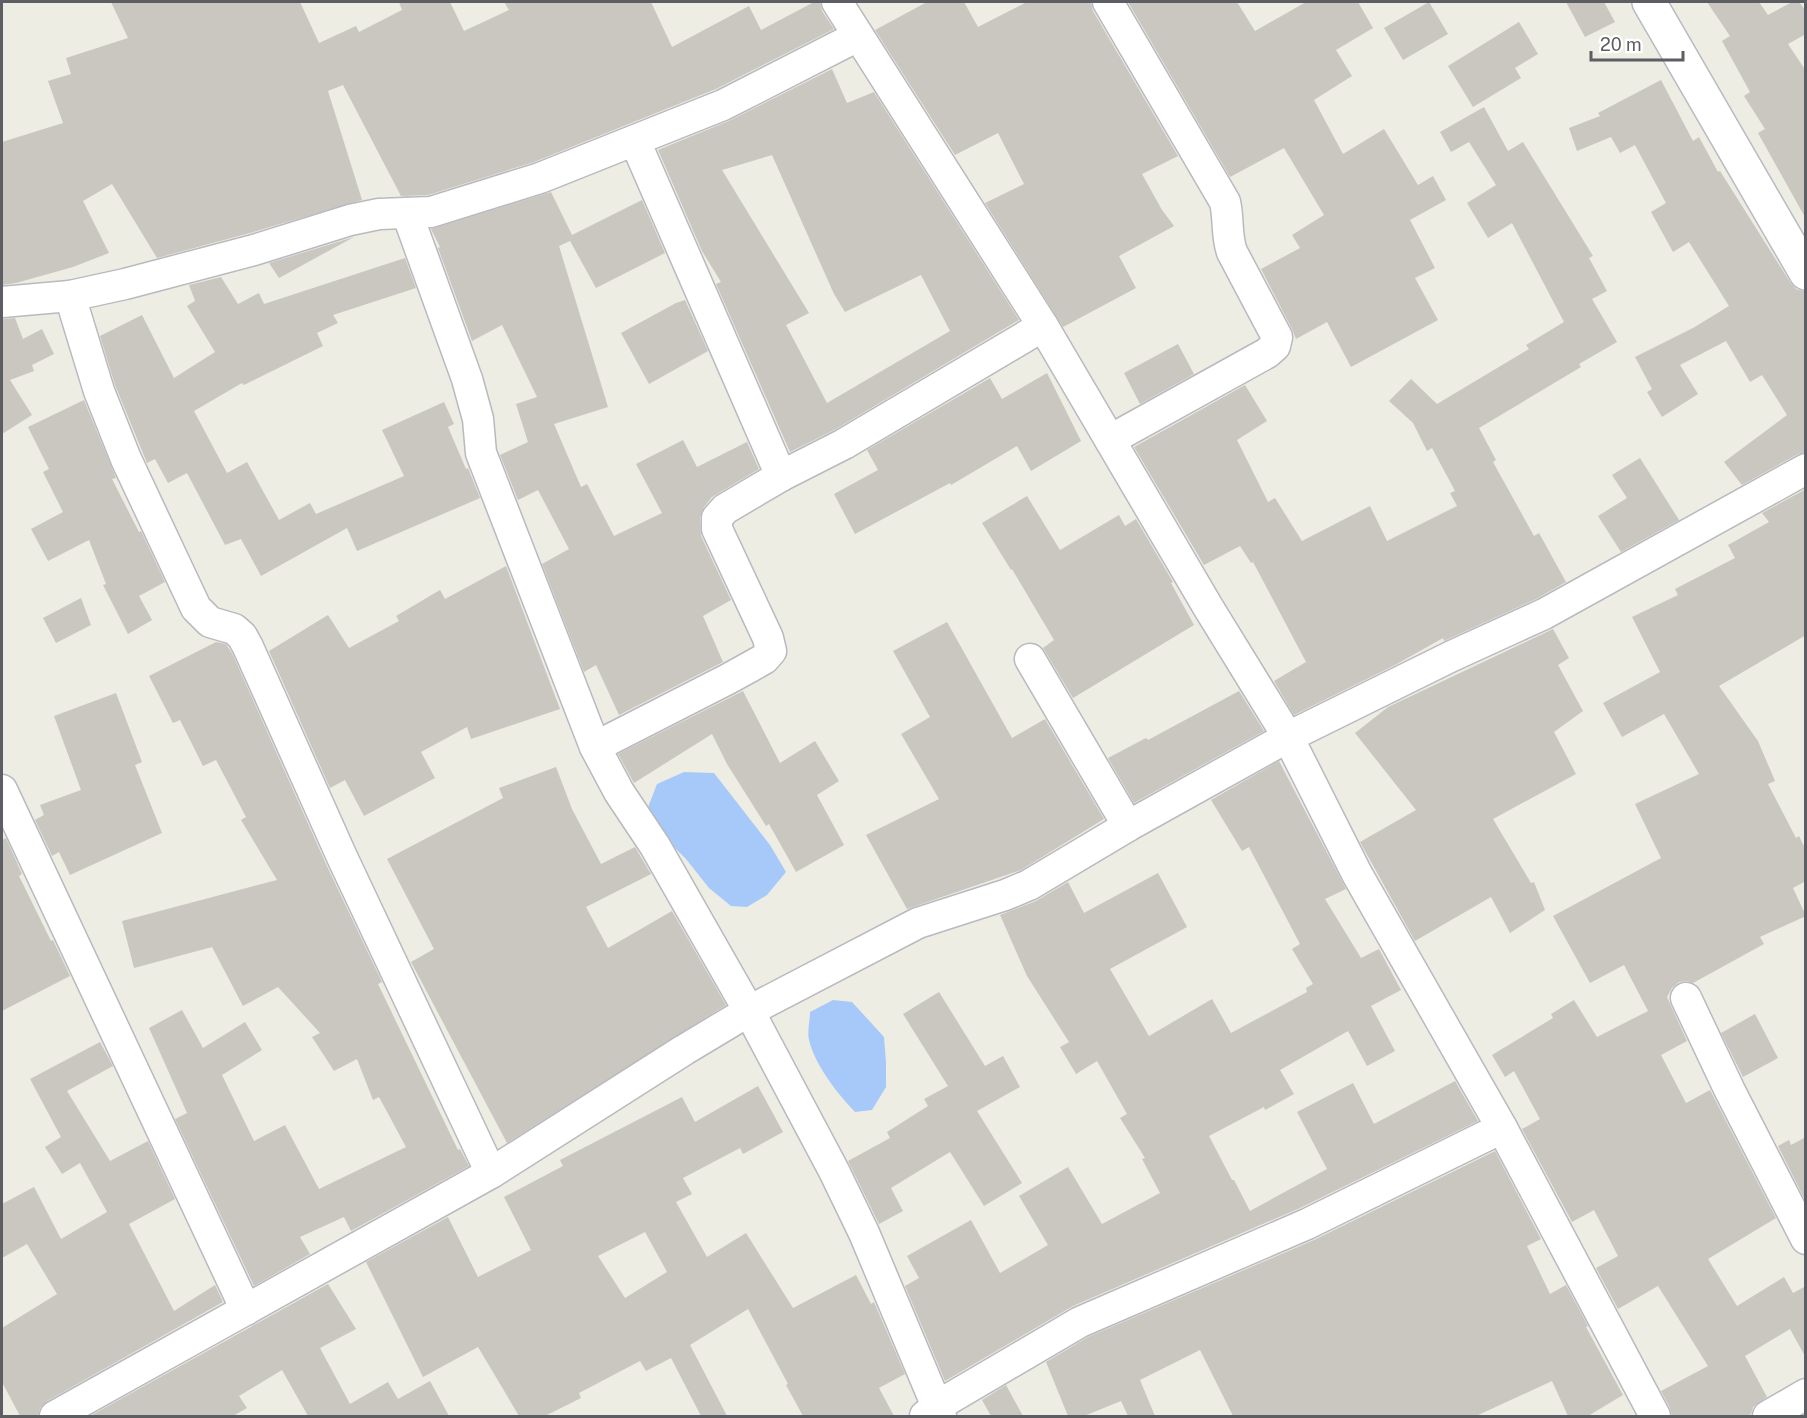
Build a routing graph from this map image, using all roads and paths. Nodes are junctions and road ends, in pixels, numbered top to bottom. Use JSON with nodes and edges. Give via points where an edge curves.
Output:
{"nodes":[{"id":1,"x":837,"y":2,"type":"edge"},
{"id":2,"x":1108,"y":2,"type":"edge"},
{"id":3,"x":1649,"y":2,"type":"edge"},
{"id":4,"x":858,"y":36,"type":"junction"},
{"id":5,"x":636,"y":141,"type":"junction"},
{"id":6,"x":407,"y":213,"type":"junction"},
{"id":7,"x":1806,"y":273,"type":"edge"},
{"id":8,"x":70,"y":296,"type":"junction"},
{"id":9,"x":2,"y":302,"type":"edge"},
{"id":10,"x":1042,"y":326,"type":"junction"},
{"id":11,"x":1110,"y":440,"type":"junction"},
{"id":12,"x":1806,"y":469,"type":"edge"},
{"id":13,"x":782,"y":476,"type":"junction"},
{"id":14,"x":1030,"y":659,"type":"dead end"},
{"id":15,"x":1288,"y":737,"type":"junction"},
{"id":16,"x":595,"y":747,"type":"junction"},
{"id":17,"x":2,"y":790,"type":"edge"},
{"id":18,"x":1128,"y":826,"type":"junction"},
{"id":19,"x":1686,"y":998,"type":"dead end"},
{"id":20,"x":749,"y":1011,"type":"junction"},
{"id":21,"x":1502,"y":1128,"type":"junction"},
{"id":22,"x":491,"y":1173,"type":"junction"},
{"id":23,"x":1806,"y":1239,"type":"edge"},
{"id":24,"x":246,"y":1310,"type":"junction"},
{"id":25,"x":1806,"y":1394,"type":"edge"},
{"id":26,"x":934,"y":1413,"type":"edge"},
{"id":27,"x":55,"y":1416,"type":"edge"},
{"id":28,"x":1655,"y":1416,"type":"edge"},
{"id":29,"x":1768,"y":1416,"type":"edge"}],
"edges":[{"from":1,"to":4,"type":"street"},
{"from":2,"to":11,"type":"street","via":[[1225,202],[1232,252],[1277,337],[1275,346],[1267,353]]},
{"from":3,"to":7,"type":"street"},
{"from":4,"to":5,"type":"street","via":[[723,105]]},
{"from":4,"to":10,"type":"street"},
{"from":5,"to":6,"type":"street","via":[[479,198],[431,212]]},
{"from":5,"to":13,"type":"street"},
{"from":6,"to":8,"type":"street","via":[[379,213],[350,220],[243,253]]},
{"from":6,"to":16,"type":"street","via":[[467,379],[488,474]]},
{"from":8,"to":9,"type":"street"},
{"from":8,"to":22,"type":"street","via":[[99,391],[177,569],[196,608],[210,622],[234,629],[248,647]]},
{"from":10,"to":11,"type":"street"},
{"from":10,"to":13,"type":"street","via":[[844,444]]},
{"from":11,"to":15,"type":"street"},
{"from":12,"to":15,"type":"street","via":[[1544,614]]},
{"from":13,"to":16,"type":"street","via":[[725,509],[717,518],[717,529],[771,651],[728,679]]},
{"from":14,"to":18,"type":"street"},
{"from":15,"to":18,"type":"street"},
{"from":15,"to":21,"type":"street","via":[[1357,874]]},
{"from":16,"to":20,"type":"street"},
{"from":17,"to":24,"type":"street"},
{"from":18,"to":20,"type":"street","via":[[1029,885],[918,923]]},
{"from":19,"to":23,"type":"street"},
{"from":20,"to":22,"type":"street"},
{"from":20,"to":26,"type":"street","via":[[864,1233]]},
{"from":21,"to":26,"type":"street","via":[[1307,1224],[1080,1322]]},
{"from":21,"to":28,"type":"street"},
{"from":22,"to":24,"type":"street"},
{"from":24,"to":27,"type":"street"},
{"from":25,"to":29,"type":"street"}]}
